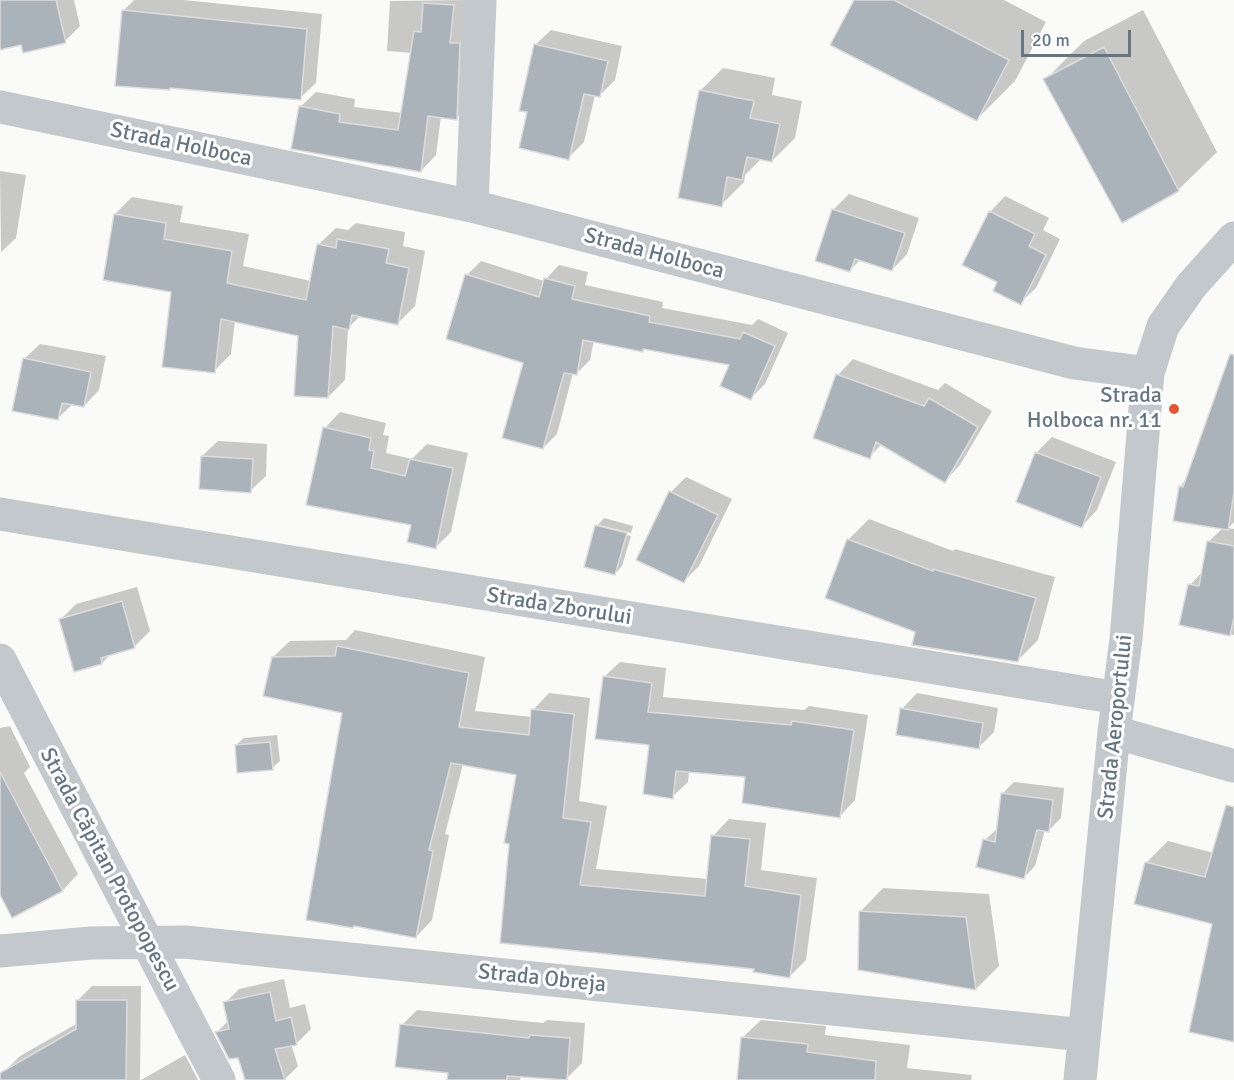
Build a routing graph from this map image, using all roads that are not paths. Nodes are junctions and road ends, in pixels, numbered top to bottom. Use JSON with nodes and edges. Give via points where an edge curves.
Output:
{"nodes":[{"id":1,"x":480,"y":0,"type":"edge"},
{"id":2,"x":0,"y":108,"type":"edge"},
{"id":3,"x":472,"y":206,"type":"junction"},
{"id":4,"x":1234,"y":238,"type":"edge"},
{"id":5,"x":1148,"y":373,"type":"junction"},
{"id":6,"x":0,"y":514,"type":"edge"},
{"id":7,"x":0,"y":660,"type":"edge"},
{"id":8,"x":1118,"y":698,"type":"junction"},
{"id":9,"x":1114,"y":732,"type":"junction"},
{"id":10,"x":1234,"y":766,"type":"edge"},
{"id":11,"x":145,"y":940,"type":"junction"},
{"id":12,"x":0,"y":951,"type":"edge"},
{"id":13,"x":1084,"y":1035,"type":"junction"},
{"id":14,"x":219,"y":1080,"type":"edge"},
{"id":15,"x":1080,"y":1080,"type":"edge"}],
"edges":[{"from":1,"to":3,"type":"street"},
{"from":2,"to":3,"type":"street","name":"Strada Holboca"},
{"from":3,"to":5,"type":"street","name":"Strada Holboca","via":[[1074,363]]},
{"from":4,"to":5,"type":"street","via":[[1191,286],[1163,326]]},
{"from":5,"to":8,"type":"street","name":"Strada Aeroportului"},
{"from":6,"to":8,"type":"street","name":"Strada Zborului"},
{"from":7,"to":11,"type":"street","name":"Strada Căpitan Protopopescu"},
{"from":8,"to":9,"type":"street","name":"Strada Aeroportului"},
{"from":9,"to":10,"type":"street"},
{"from":9,"to":13,"type":"street","name":"Strada Aeroportului"},
{"from":11,"to":12,"type":"street","name":"Strada Obreja"},
{"from":11,"to":13,"type":"street","name":"Strada Obreja"},
{"from":11,"to":14,"type":"street","name":"Strada Căpitan Protopopescu"},
{"from":13,"to":15,"type":"street","name":"Strada Aeroportului"}]}
